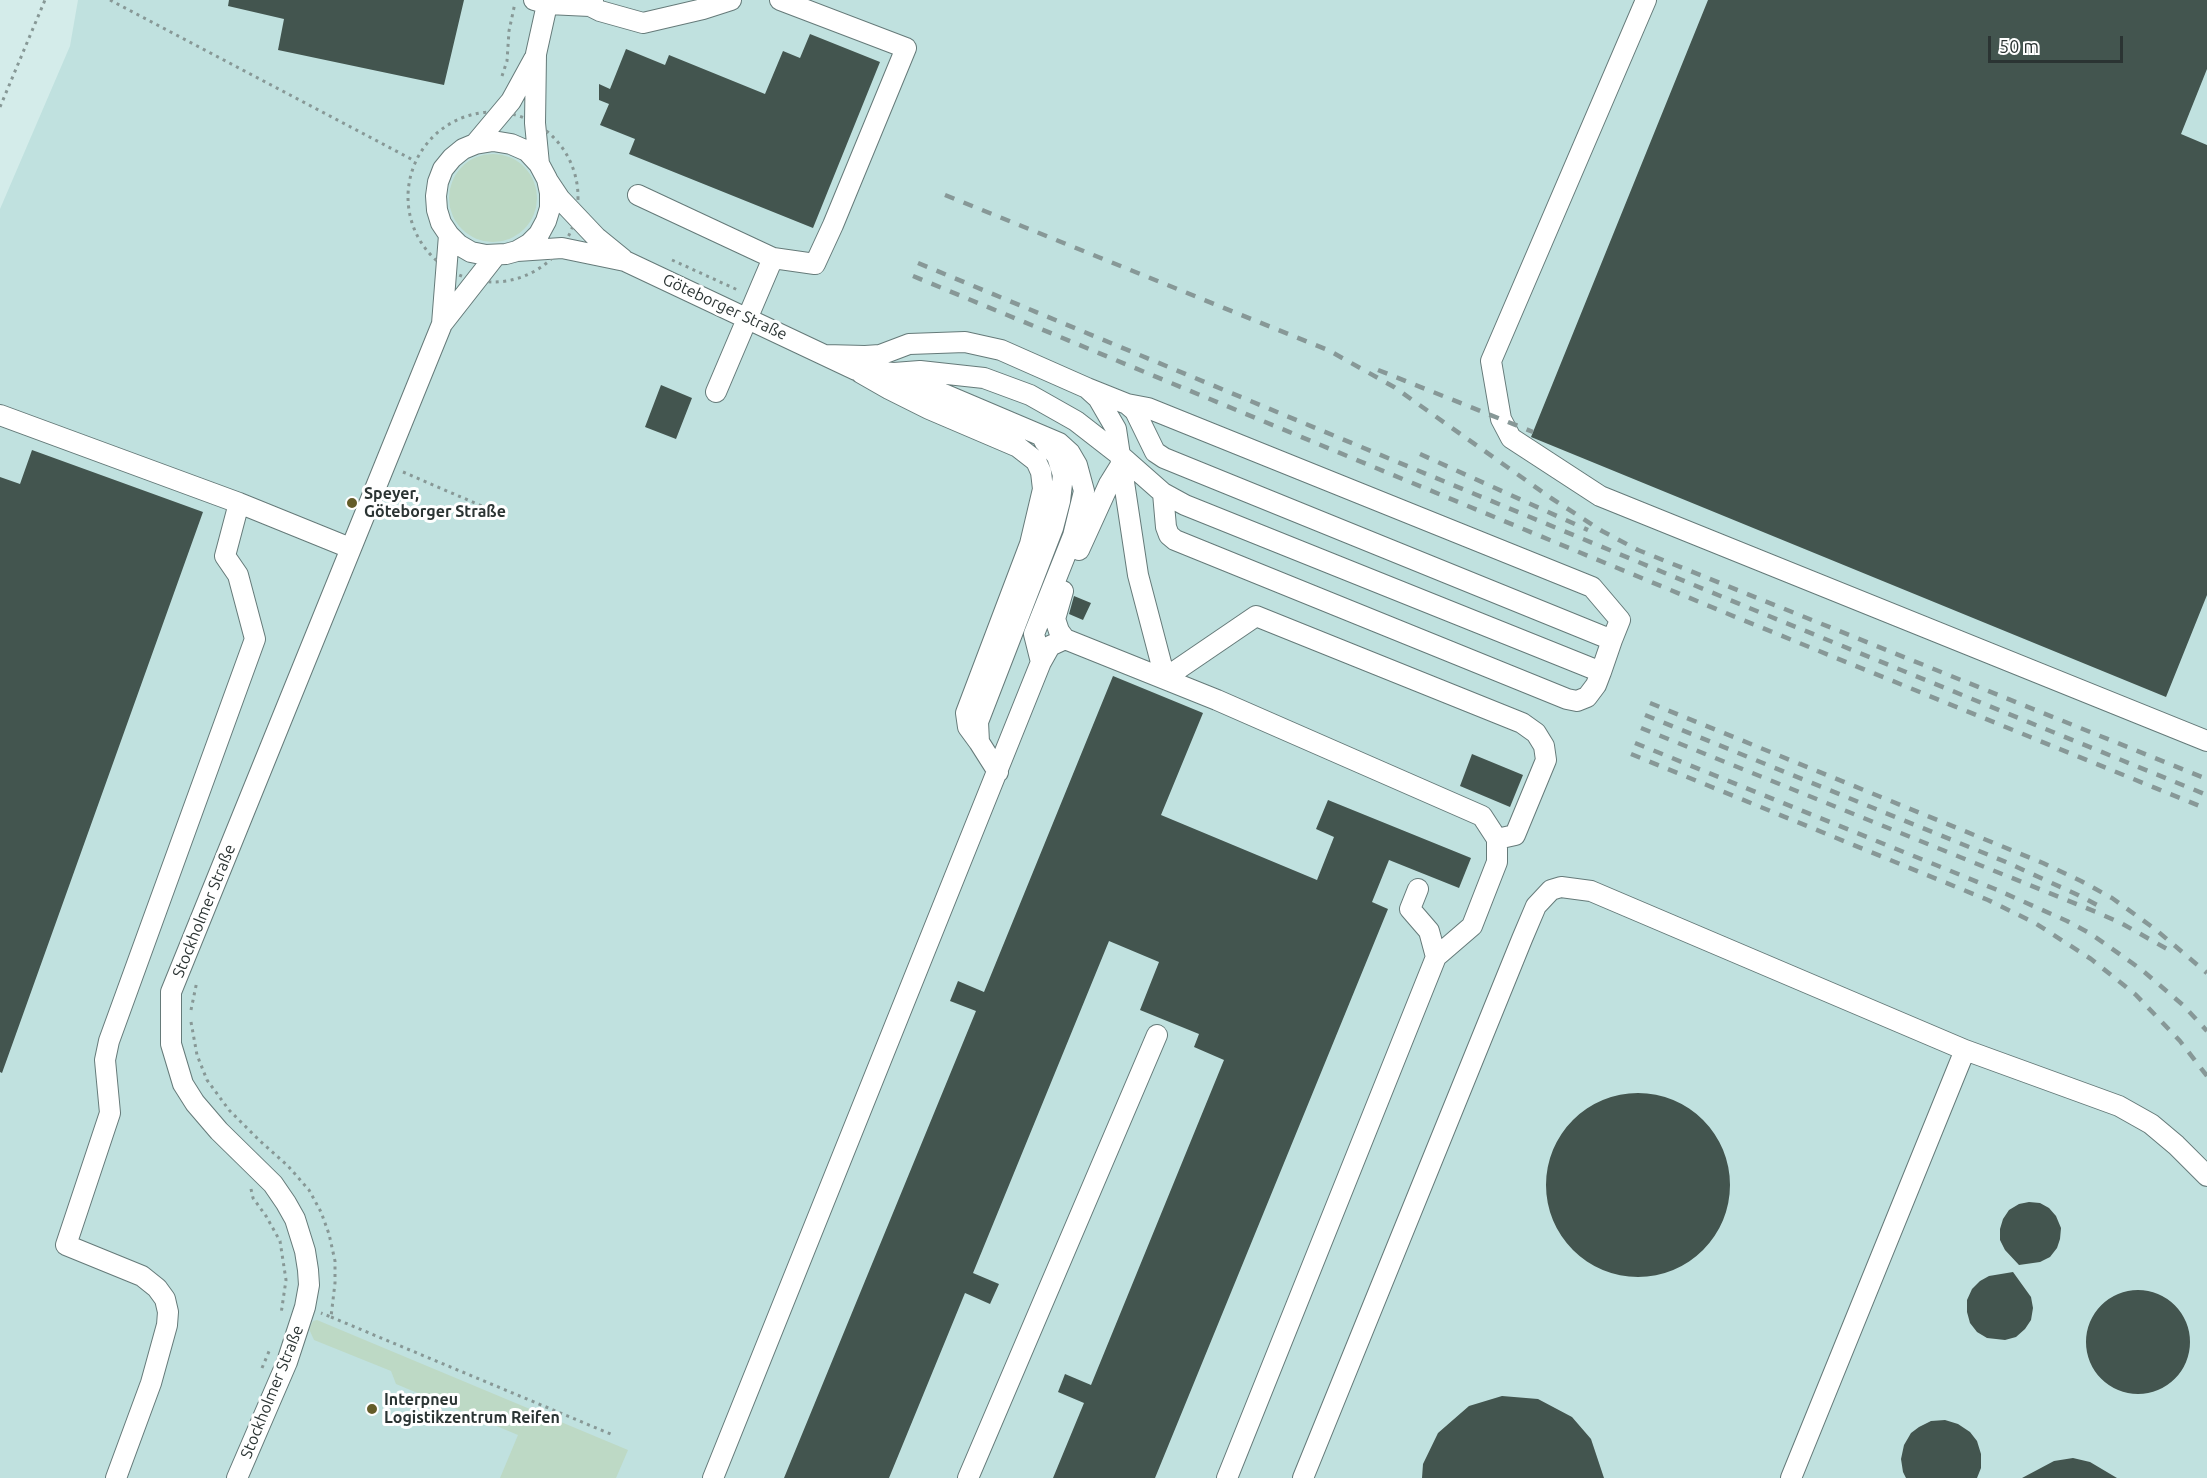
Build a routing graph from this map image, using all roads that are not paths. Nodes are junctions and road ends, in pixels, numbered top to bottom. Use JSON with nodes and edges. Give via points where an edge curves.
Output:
{"nodes":[{"id":1,"x":731,"y":0,"type":"edge"},
{"id":2,"x":780,"y":0,"type":"edge"},
{"id":3,"x":1646,"y":0,"type":"edge"},
{"id":4,"x":543,"y":1,"type":"edge"},
{"id":5,"x":591,"y":3,"type":"edge"},
{"id":6,"x":536,"y":54,"type":"junction"},
{"id":7,"x":475,"y":144,"type":"junction"},
{"id":8,"x":543,"y":172,"type":"junction"},
{"id":9,"x":638,"y":195,"type":"dead end"},
{"id":10,"x":449,"y":235,"type":"junction"},
{"id":11,"x":517,"y":251,"type":"junction"},
{"id":12,"x":496,"y":255,"type":"junction"},
{"id":13,"x":773,"y":258,"type":"junction"},
{"id":14,"x":625,"y":261,"type":"junction"},
{"id":15,"x":747,"y":318,"type":"junction"},
{"id":16,"x":442,"y":324,"type":"junction"},
{"id":17,"x":825,"y":355,"type":"junction"},
{"id":18,"x":856,"y":370,"type":"junction"},
{"id":19,"x":894,"y":373,"type":"junction"},
{"id":20,"x":1087,"y":388,"type":"junction"},
{"id":21,"x":716,"y":392,"type":"dead end"},
{"id":22,"x":1127,"y":404,"type":"junction"},
{"id":23,"x":0,"y":415,"type":"edge"},
{"id":24,"x":1033,"y":431,"type":"junction"},
{"id":25,"x":1122,"y":459,"type":"junction"},
{"id":26,"x":1163,"y":493,"type":"junction"},
{"id":27,"x":239,"y":502,"type":"junction"},
{"id":28,"x":350,"y":548,"type":"junction"},
{"id":29,"x":1065,"y":639,"type":"junction"},
{"id":30,"x":1612,"y":640,"type":"junction"},
{"id":31,"x":1041,"y":662,"type":"junction"},
{"id":32,"x":1601,"y":672,"type":"junction"},
{"id":33,"x":1165,"y":678,"type":"junction"},
{"id":34,"x":2207,"y":741,"type":"edge"},
{"id":35,"x":979,"y":742,"type":"junction"},
{"id":36,"x":998,"y":772,"type":"junction"},
{"id":37,"x":1497,"y":839,"type":"junction"},
{"id":38,"x":1418,"y":889,"type":"dead end"},
{"id":39,"x":1436,"y":957,"type":"junction"},
{"id":40,"x":1157,"y":1035,"type":"dead end"},
{"id":41,"x":1965,"y":1050,"type":"junction"},
{"id":42,"x":2207,"y":1176,"type":"edge"},
{"id":43,"x":116,"y":1478,"type":"edge"},
{"id":44,"x":237,"y":1478,"type":"edge"},
{"id":45,"x":713,"y":1478,"type":"edge"},
{"id":46,"x":968,"y":1478,"type":"edge"},
{"id":47,"x":1227,"y":1478,"type":"edge"},
{"id":48,"x":1303,"y":1478,"type":"edge"},
{"id":49,"x":1791,"y":1478,"type":"edge"}],
"edges":[{"from":1,"to":5,"type":"street","via":[[643,23],[600,11]]},
{"from":2,"to":13,"type":"street","via":[[906,48],[815,264]]},
{"from":3,"to":34,"type":"street","via":[[1491,361],[1501,419],[1511,438],[1600,496]]},
{"from":4,"to":5,"type":"street"},
{"from":4,"to":6,"type":"street","name":"Stockholmer Straße"},
{"from":6,"to":7,"type":"street","name":"Stockholmer Straße","via":[[518,90]]},
{"from":6,"to":8,"type":"street","name":"Stockholmer Straße","via":[[535,123]]},
{"from":7,"to":8,"type":"street","via":[[511,144],[526,152]]},
{"from":7,"to":10,"type":"street","name":"Stockholmer Straße","via":[[452,158],[438,182],[437,210]]},
{"from":8,"to":11,"type":"street","name":"Stockholmer Straße","via":[[550,193],[546,221],[534,239]]},
{"from":8,"to":14,"type":"street","name":"Göteborger Straße","via":[[560,199],[580,207],[596,237]]},
{"from":9,"to":13,"type":"street"},
{"from":10,"to":12,"type":"street","name":"Stockholmer Straße","via":[[471,252]]},
{"from":10,"to":16,"type":"street","name":"Stockholmer Straße"},
{"from":11,"to":12,"type":"street","name":"Stockholmer Straße"},
{"from":11,"to":14,"type":"street","name":"Göteborger Straße","via":[[562,248]]},
{"from":12,"to":16,"type":"street","name":"Stockholmer Straße","via":[[487,284]]},
{"from":13,"to":15,"type":"street"},
{"from":14,"to":15,"type":"street","name":"Göteborger Straße"},
{"from":15,"to":17,"type":"street","name":"Göteborger Straße"},
{"from":15,"to":21,"type":"street"},
{"from":16,"to":28,"type":"street","name":"Stockholmer Straße"},
{"from":17,"to":18,"type":"street","name":"Göteborger Straße"},
{"from":17,"to":20,"type":"street","via":[[880,355],[909,344],[965,342],[1001,350]]},
{"from":18,"to":19,"type":"street"},
{"from":18,"to":35,"type":"street","name":"Göteborger Straße","via":[[929,409],[1018,447],[1036,460],[1041,472],[1043,489],[1030,544],[966,713],[969,728]]},
{"from":19,"to":24,"type":"street"},
{"from":19,"to":25,"type":"street","via":[[965,375],[1011,387],[1076,421]]},
{"from":20,"to":22,"type":"street"},
{"from":20,"to":25,"type":"street","via":[[1098,398],[1116,429]]},
{"from":22,"to":30,"type":"street","via":[[1135,411],[1155,452],[1164,458]]},
{"from":22,"to":30,"type":"street","via":[[1148,408],[1592,587],[1620,620]]},
{"from":23,"to":27,"type":"street"},
{"from":24,"to":31,"type":"street","via":[[1070,453],[1084,491],[1073,536],[1034,634]]},
{"from":24,"to":35,"type":"street","via":[[1057,456],[1063,475],[1060,501],[978,722]]},
{"from":25,"to":26,"type":"street"},
{"from":25,"to":29,"type":"street","via":[[1076,557],[1058,606],[1055,619]]},
{"from":25,"to":33,"type":"street","via":[[1138,575]]},
{"from":26,"to":32,"type":"street"},
{"from":26,"to":32,"type":"street","via":[[1166,526],[1175,540],[1567,699],[1587,697]]},
{"from":27,"to":28,"type":"street"},
{"from":27,"to":43,"type":"street","via":[[225,556],[238,575],[255,639],[109,1041],[105,1060],[110,1113],[66,1245],[142,1275],[165,1299],[168,1312],[151,1383]]},
{"from":28,"to":44,"type":"street","name":"Stockholmer Straße","via":[[171,992],[171,1044],[183,1084],[219,1131],[273,1184],[295,1219],[305,1251],[309,1285],[305,1307],[287,1362]]},
{"from":29,"to":31,"type":"street","via":[[1050,646]]},
{"from":29,"to":33,"type":"street"},
{"from":30,"to":32,"type":"street"},
{"from":31,"to":36,"type":"street"},
{"from":33,"to":37,"type":"street","via":[[1482,816]]},
{"from":33,"to":37,"type":"street","via":[[1256,616],[1522,723],[1536,733],[1546,760],[1515,834]]},
{"from":35,"to":36,"type":"street","name":"Göteborger Straße"},
{"from":36,"to":45,"type":"street"},
{"from":37,"to":39,"type":"street","via":[[1497,862],[1472,926]]},
{"from":38,"to":39,"type":"street","via":[[1410,909],[1429,931]]},
{"from":39,"to":47,"type":"street"},
{"from":40,"to":46,"type":"street"},
{"from":41,"to":42,"type":"street","via":[[2119,1106],[2151,1124]]},
{"from":41,"to":48,"type":"street","via":[[1591,891],[1574,887],[1551,890],[1536,906],[1521,939]]},
{"from":41,"to":49,"type":"street"}]}
